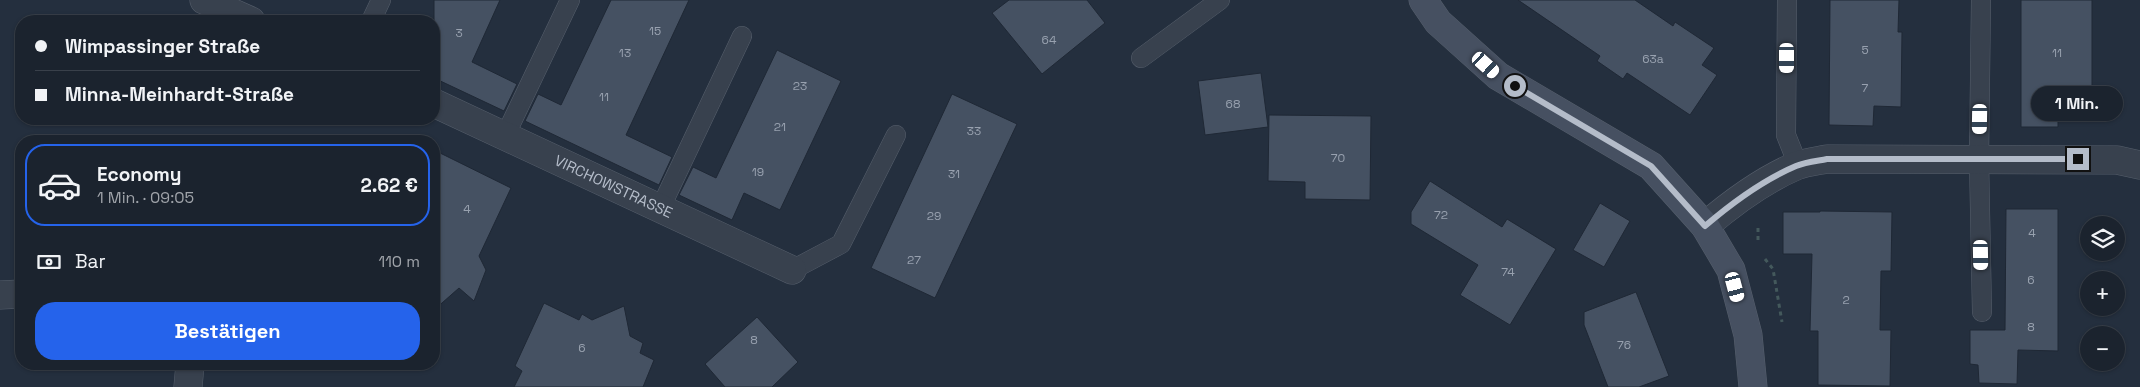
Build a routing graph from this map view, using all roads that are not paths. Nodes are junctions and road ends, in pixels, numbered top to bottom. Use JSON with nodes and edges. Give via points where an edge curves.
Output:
{"nodes":[{"id":1,"x":204,"y":0,"type":"edge"},
{"id":2,"x":381,"y":0,"type":"edge"},
{"id":3,"x":570,"y":0,"type":"edge"},
{"id":4,"x":1220,"y":0,"type":"edge"},
{"id":5,"x":1423,"y":0,"type":"edge"},
{"id":6,"x":1787,"y":0,"type":"edge"},
{"id":7,"x":1980,"y":0,"type":"edge"},
{"id":8,"x":238,"y":15,"type":"edge"},
{"id":9,"x":374,"y":15,"type":"edge"},
{"id":10,"x":742,"y":36,"type":"dead end"},
{"id":11,"x":1141,"y":58,"type":"dead end"},
{"id":12,"x":440,"y":106,"type":"edge"},
{"id":13,"x":896,"y":135,"type":"dead end"},
{"id":14,"x":505,"y":136,"type":"junction"},
{"id":15,"x":1979,"y":159,"type":"junction"},
{"id":16,"x":1798,"y":165,"type":"junction"},
{"id":17,"x":2140,"y":165,"type":"edge"},
{"id":18,"x":660,"y":209,"type":"junction"},
{"id":19,"x":1705,"y":226,"type":"junction"},
{"id":20,"x":792,"y":270,"type":"joint"},
{"id":21,"x":15,"y":294,"type":"edge"},
{"id":22,"x":0,"y":295,"type":"edge"},
{"id":23,"x":1982,"y":312,"type":"dead end"},
{"id":24,"x":189,"y":370,"type":"edge"},
{"id":25,"x":188,"y":387,"type":"edge"},
{"id":26,"x":1753,"y":387,"type":"edge"}],
"edges":[{"from":1,"to":8,"type":"street"},
{"from":2,"to":9,"type":"lane"},
{"from":3,"to":14,"type":"lane"},
{"from":4,"to":11,"type":"lane"},
{"from":5,"to":19,"type":"street","via":[[1438,22],[1498,76],[1651,166]]},
{"from":6,"to":16,"type":"lane","via":[[1786,135]]},
{"from":7,"to":15,"type":"lane"},
{"from":10,"to":18,"type":"lane"},
{"from":12,"to":14,"type":"street","name":"VIRCHOWSTRASSE"},
{"from":13,"to":20,"type":"lane","via":[[841,244]]},
{"from":14,"to":18,"type":"street","name":"VIRCHOWSTRASSE"},
{"from":15,"to":16,"type":"street","via":[[1827,159]]},
{"from":15,"to":17,"type":"street","via":[[2117,160]]},
{"from":15,"to":23,"type":"lane"},
{"from":16,"to":19,"type":"street","via":[[1755,189]]},
{"from":18,"to":20,"type":"street","name":"VIRCHOWSTRASSE"},
{"from":19,"to":26,"type":"street","via":[[1731,270],[1748,336]]},
{"from":21,"to":22,"type":"street"},
{"from":24,"to":25,"type":"street"}]}
